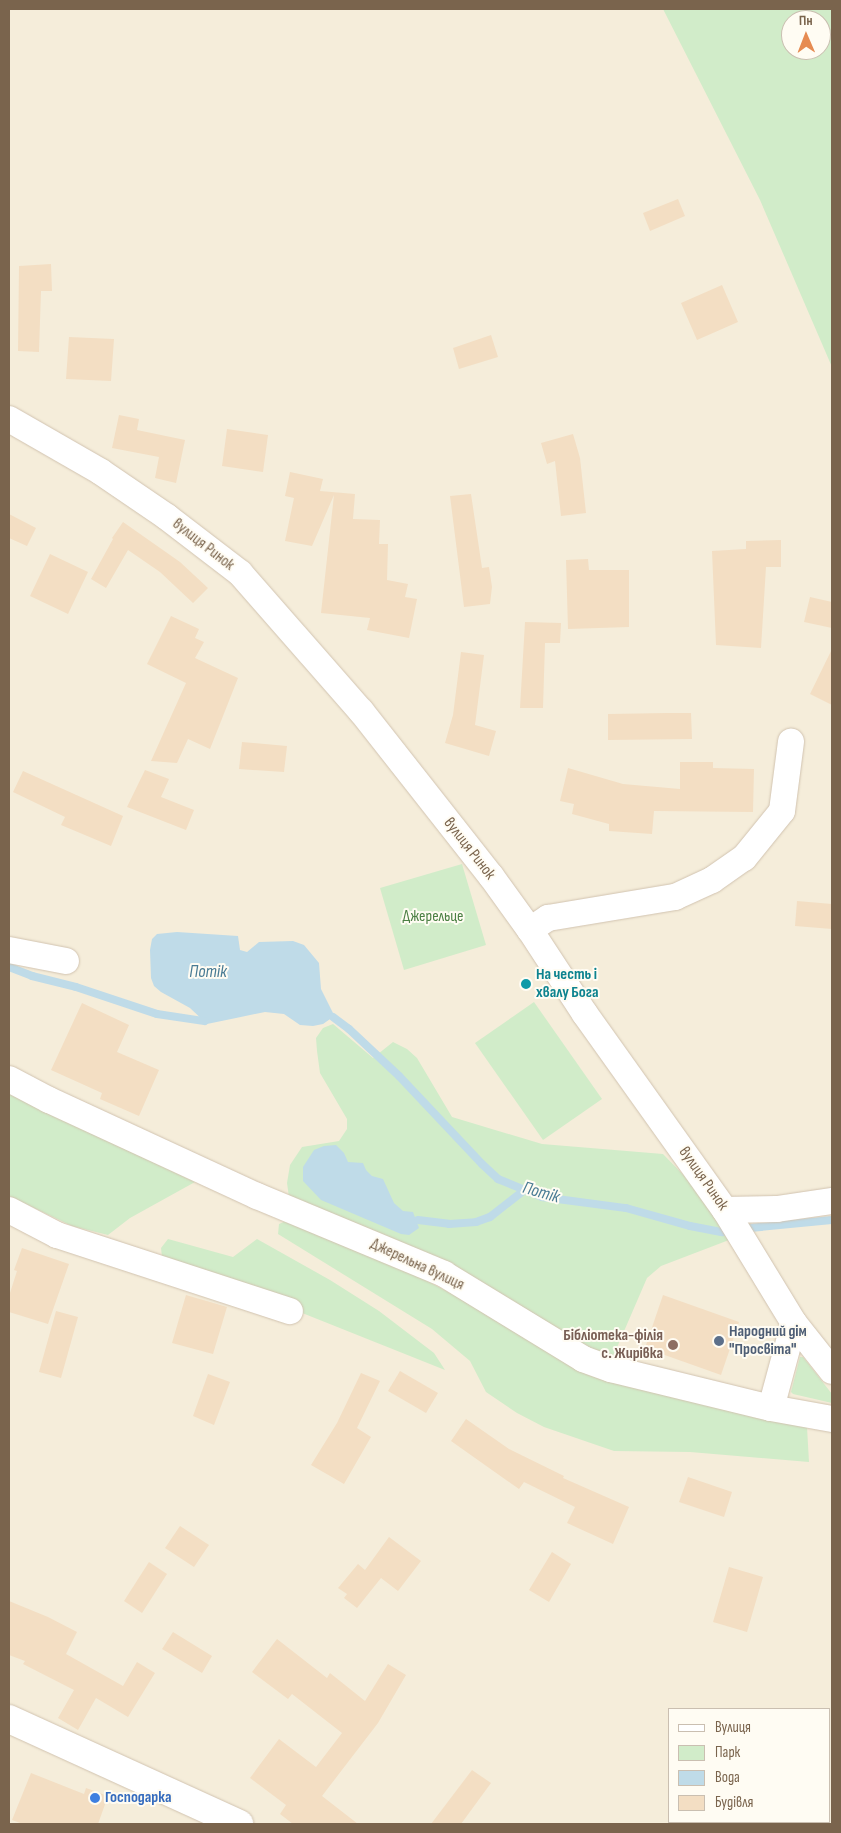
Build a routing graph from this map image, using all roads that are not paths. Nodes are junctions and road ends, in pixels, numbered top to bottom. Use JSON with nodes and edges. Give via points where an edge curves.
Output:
{"nodes":[{"id":1,"x":9,"y":419,"type":"edge"},
{"id":2,"x":790,"y":742,"type":"dead end"},
{"id":3,"x":530,"y":930,"type":"junction"},
{"id":4,"x":9,"y":950,"type":"edge"},
{"id":5,"x":66,"y":961,"type":"dead end"},
{"id":6,"x":9,"y":1080,"type":"edge"},
{"id":7,"x":832,"y":1201,"type":"edge"},
{"id":8,"x":9,"y":1210,"type":"edge"},
{"id":9,"x":725,"y":1210,"type":"junction"},
{"id":10,"x":290,"y":1311,"type":"dead end"},
{"id":11,"x":794,"y":1323,"type":"junction"},
{"id":12,"x":832,"y":1371,"type":"edge"},
{"id":13,"x":771,"y":1408,"type":"junction"},
{"id":14,"x":832,"y":1420,"type":"edge"},
{"id":15,"x":9,"y":1719,"type":"edge"},
{"id":16,"x":239,"y":1824,"type":"edge"}],
"edges":[{"from":1,"to":3,"type":"street","name":"вулиця Ринок","via":[[101,472],[240,573],[361,711]]},
{"from":2,"to":3,"type":"street","via":[[782,811],[744,858],[712,880],[674,897],[548,918]]},
{"from":3,"to":9,"type":"street","name":"вулиця Ринок","via":[[585,1014]]},
{"from":4,"to":5,"type":"street"},
{"from":6,"to":13,"type":"street","name":"Джерельна вулиця","via":[[257,1196],[444,1274],[583,1359],[610,1369]]},
{"from":7,"to":9,"type":"street","via":[[777,1209]]},
{"from":8,"to":10,"type":"street","via":[[57,1234]]},
{"from":9,"to":11,"type":"street","name":"вулиця Ринок"},
{"from":11,"to":12,"type":"street","name":"вулиця Ринок"},
{"from":11,"to":13,"type":"street"},
{"from":13,"to":14,"type":"street","name":"Джерельна вулиця"},
{"from":15,"to":16,"type":"street"}]}
